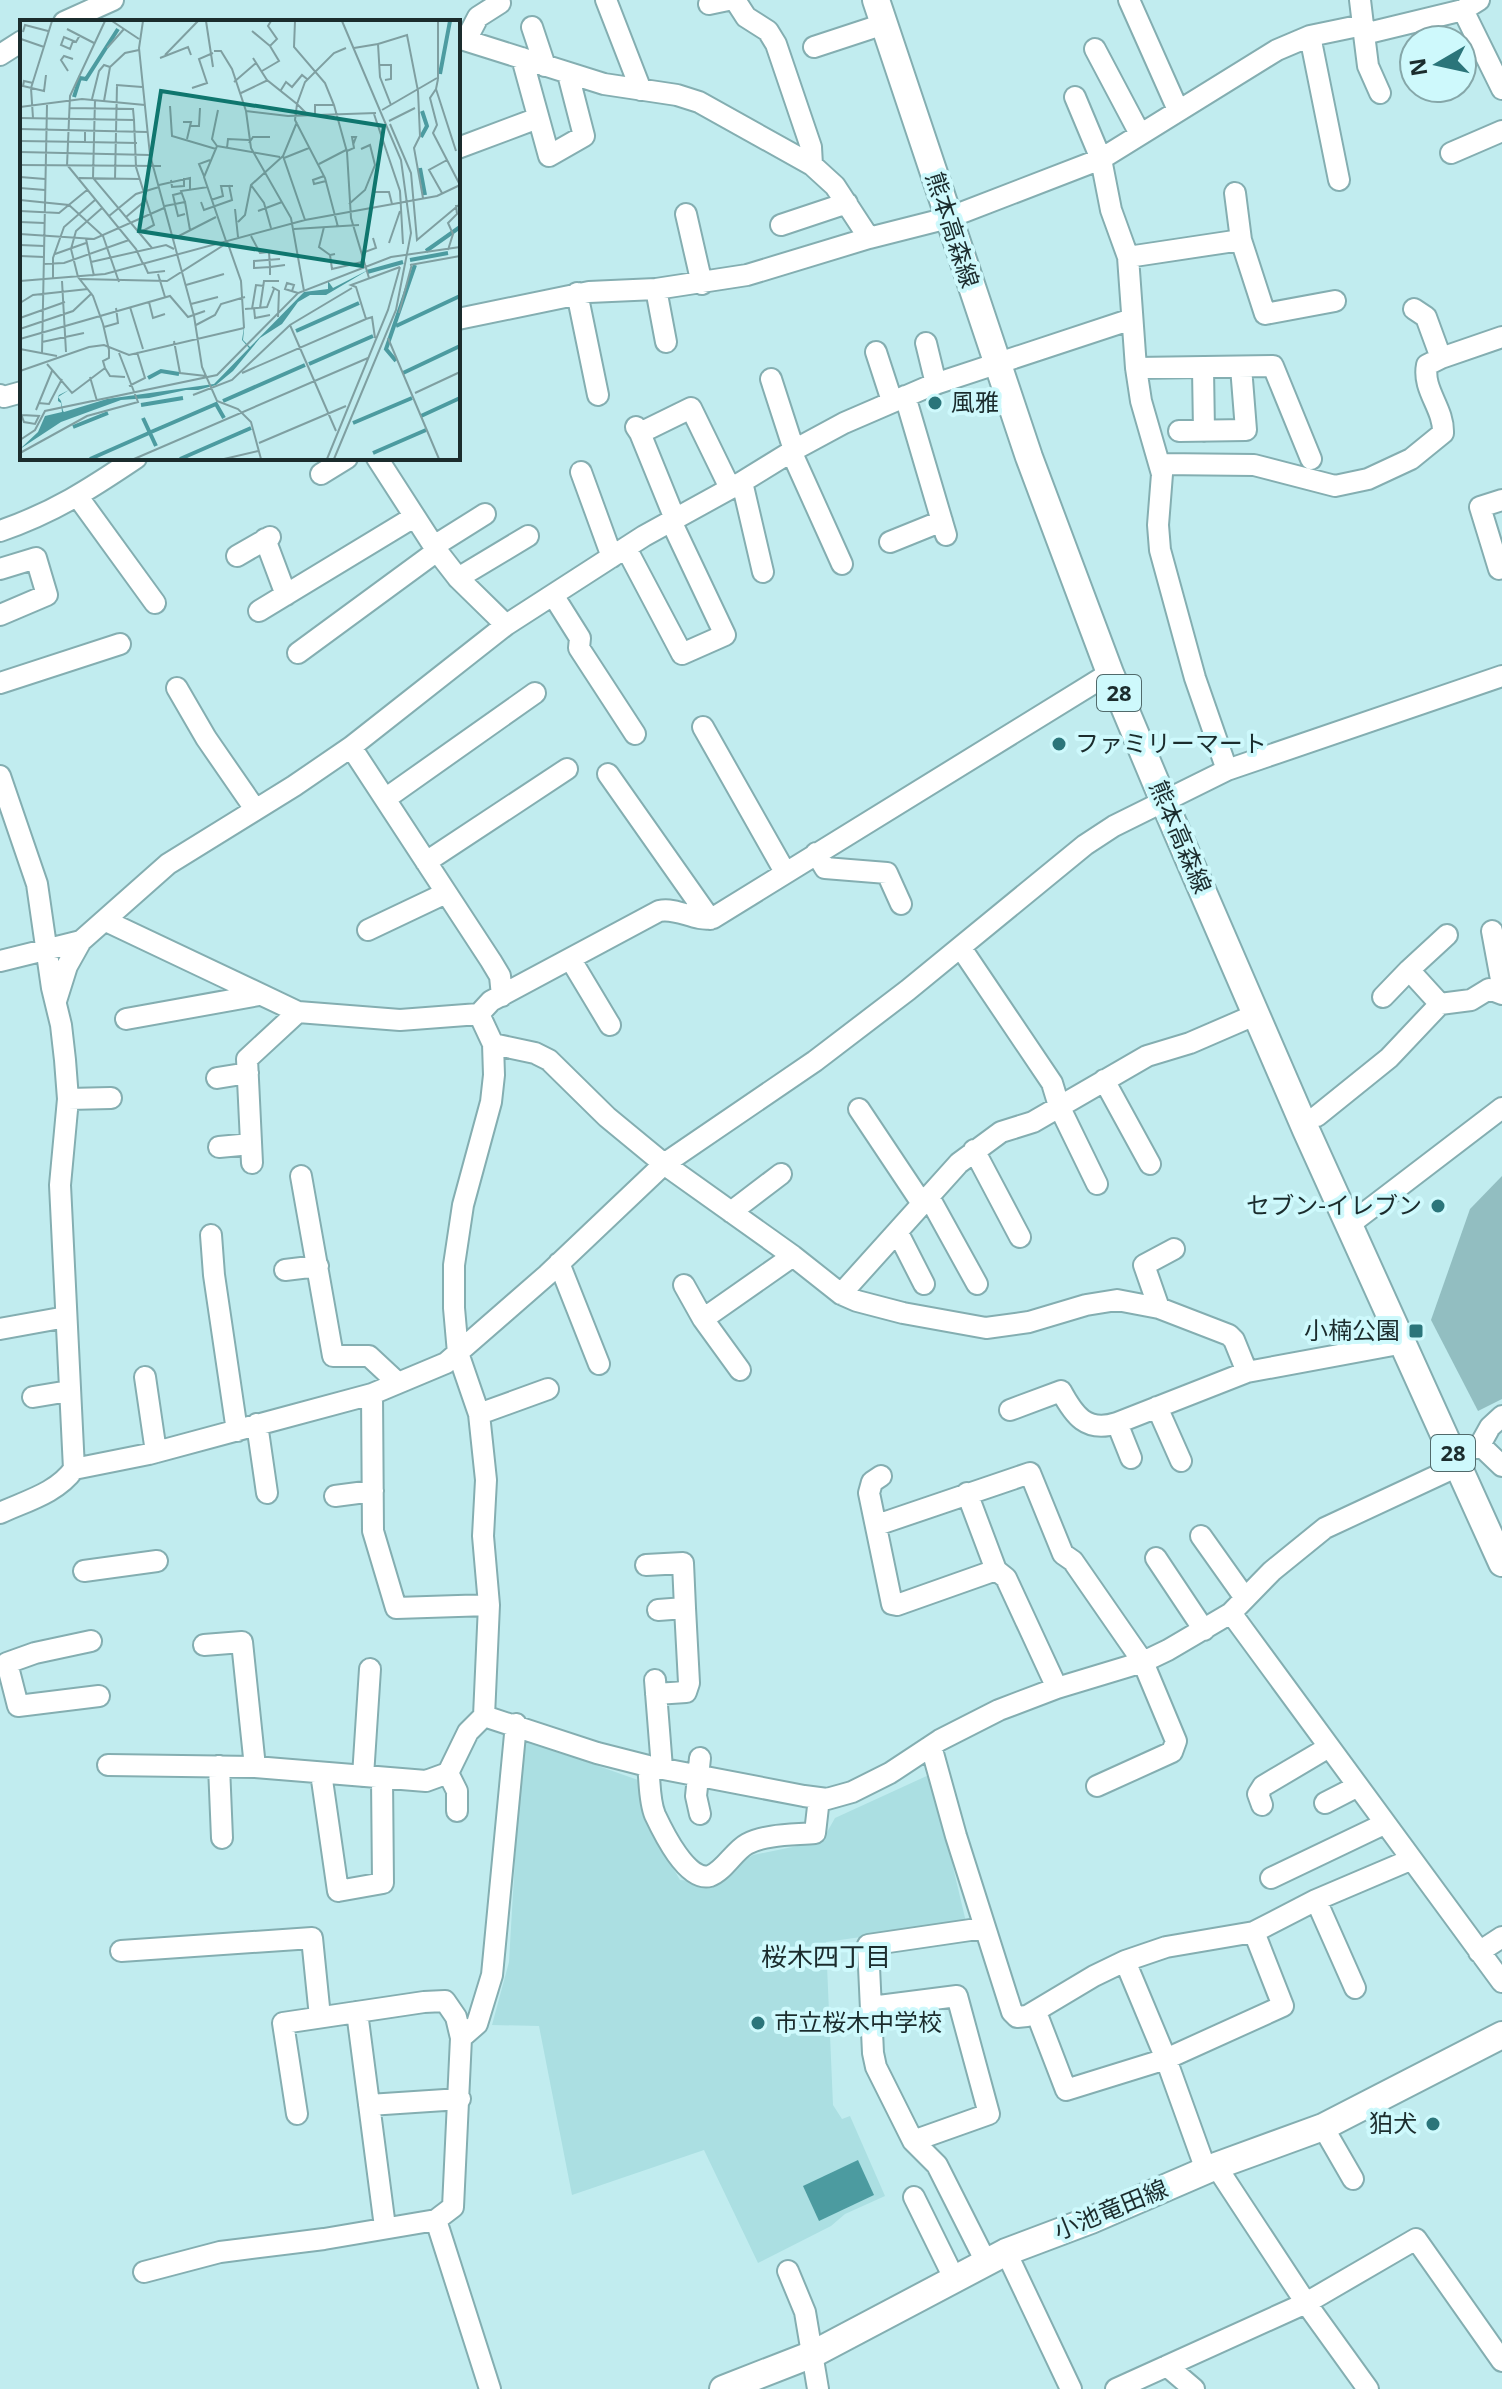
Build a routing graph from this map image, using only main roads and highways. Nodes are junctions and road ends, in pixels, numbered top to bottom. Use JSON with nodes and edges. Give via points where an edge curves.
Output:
{"nodes":[{"id":1,"x":880,"y":12,"type":"edge"},
{"id":2,"x":1502,"y":1563,"type":"edge"},
{"id":3,"x":1502,"y":2035,"type":"edge"},
{"id":4,"x":723,"y":2389,"type":"edge"}],
"edges":[{"from":1,"to":2,"type":"main road","name":"熊本高森線","number":"28","via":[[997,365],[1110,673],[1306,1130]]},
{"from":3,"to":4,"type":"main road","name":"小池竜田線","via":[[1323,2127],[996,2257],[813,2354]]}]}
